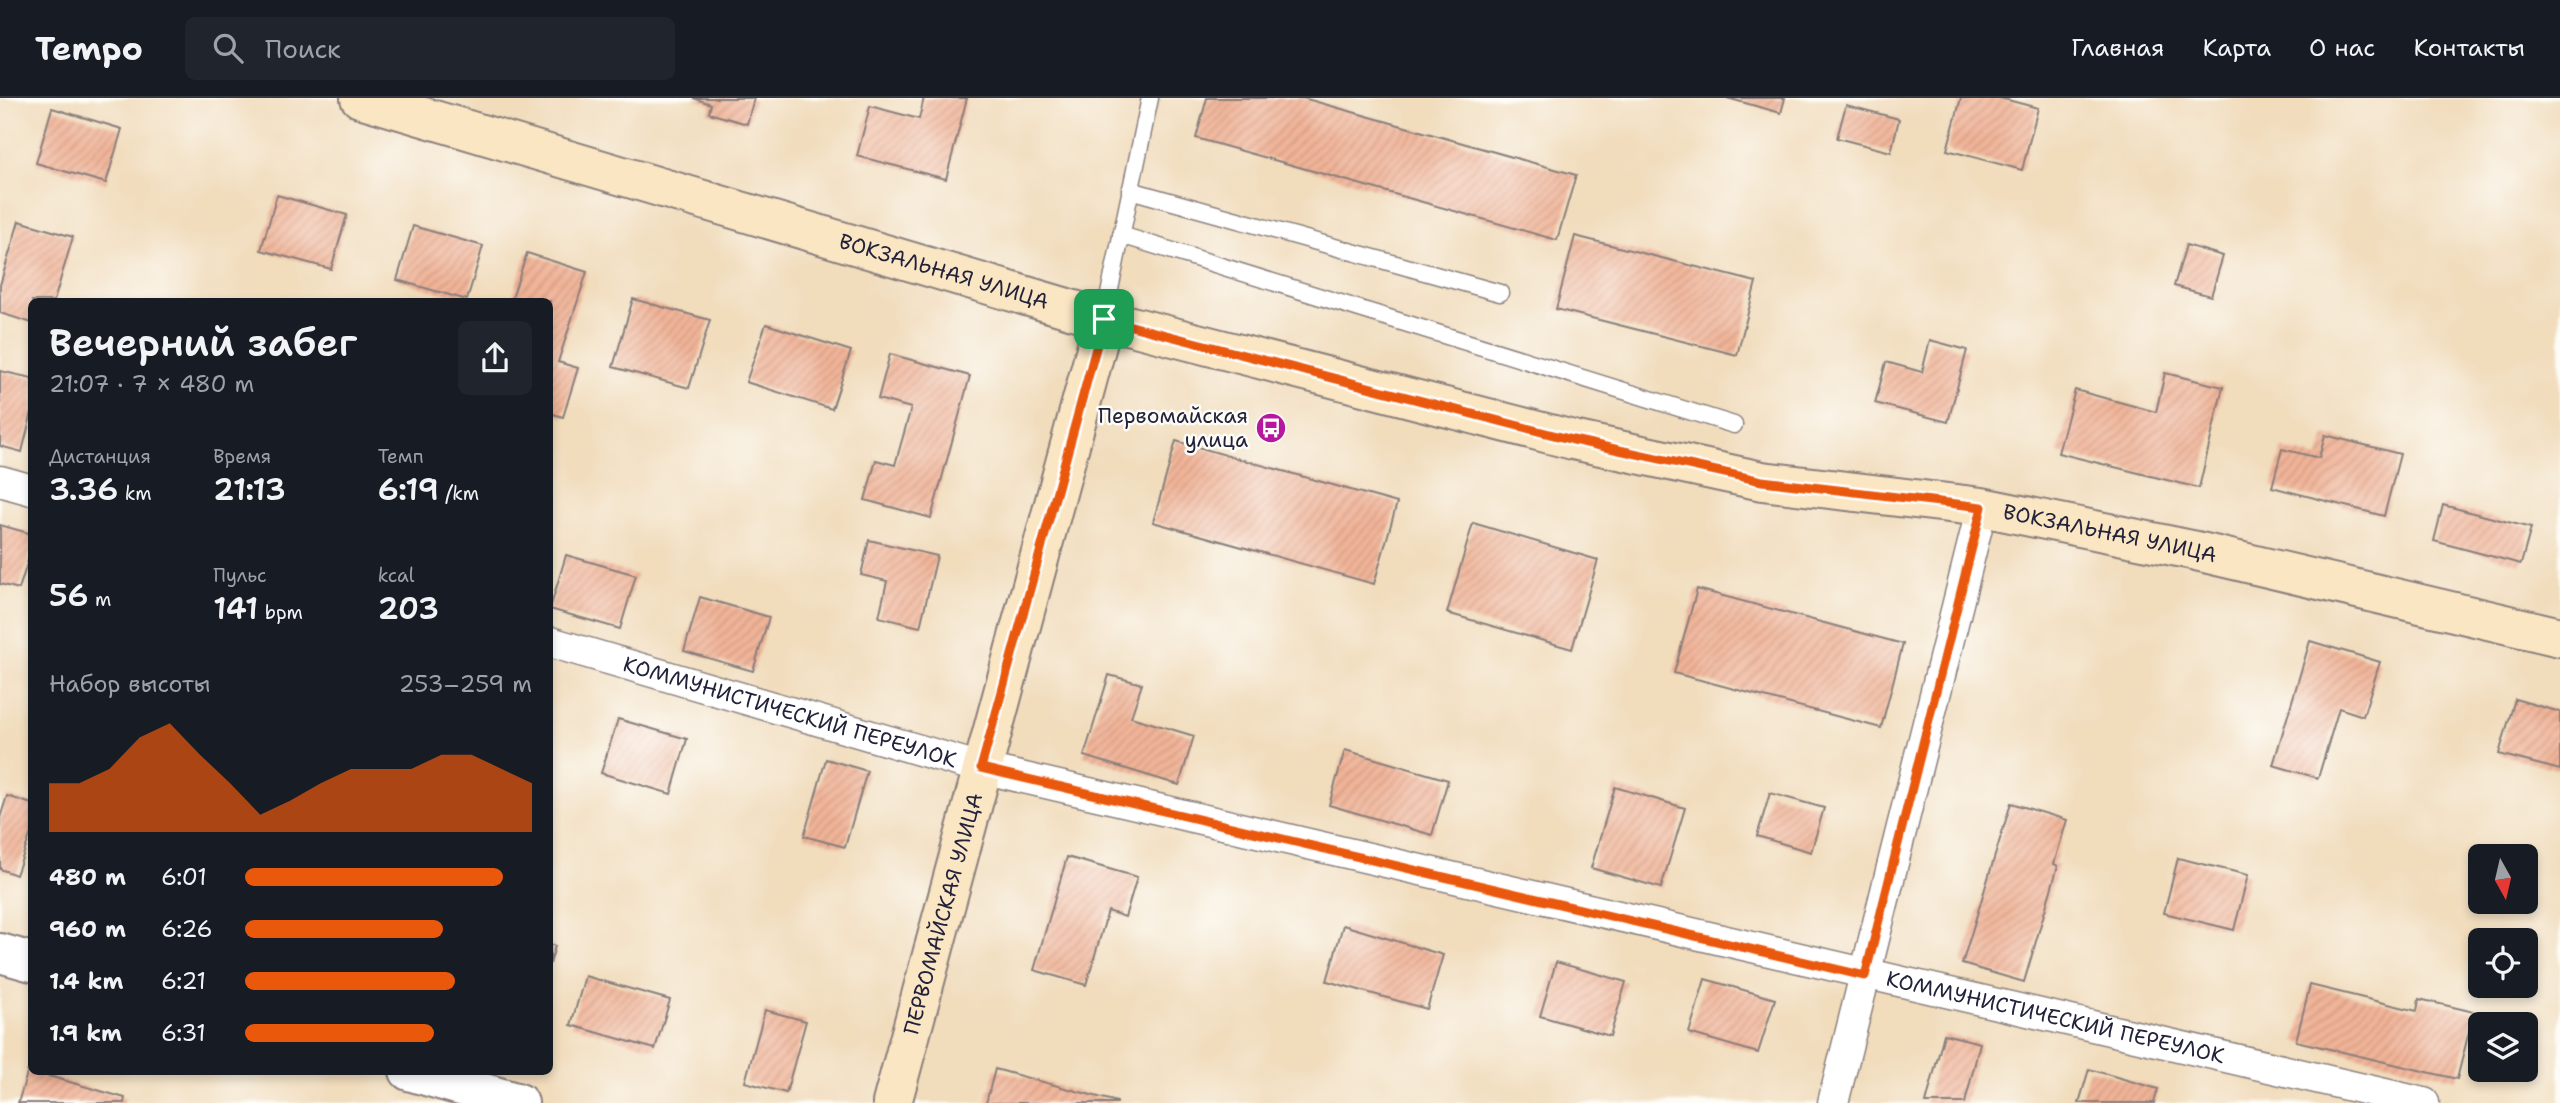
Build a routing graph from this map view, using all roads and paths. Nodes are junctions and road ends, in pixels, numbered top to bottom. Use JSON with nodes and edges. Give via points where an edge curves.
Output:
{"nodes":[{"id":1,"x":360,"y":98,"type":"edge"},
{"id":2,"x":1150,"y":98,"type":"edge"},
{"id":3,"x":1130,"y":190,"type":"junction"},
{"id":4,"x":1121,"y":235,"type":"junction"},
{"id":5,"x":1500,"y":293,"type":"dead end"},
{"id":6,"x":1104,"y":319,"type":"junction"},
{"id":7,"x":1734,"y":425,"type":"dead end"},
{"id":8,"x":0,"y":481,"type":"edge"},
{"id":9,"x":28,"y":490,"type":"edge"},
{"id":10,"x":1982,"y":507,"type":"junction"},
{"id":11,"x":2560,"y":636,"type":"edge"},
{"id":12,"x":553,"y":643,"type":"edge"},
{"id":13,"x":981,"y":768,"type":"junction"},
{"id":14,"x":0,"y":953,"type":"edge"},
{"id":15,"x":28,"y":961,"type":"edge"},
{"id":16,"x":1865,"y":976,"type":"junction"},
{"id":17,"x":423,"y":1075,"type":"edge"},
{"id":18,"x":519,"y":1103,"type":"edge"},
{"id":19,"x":892,"y":1103,"type":"edge"},
{"id":20,"x":1833,"y":1103,"type":"edge"},
{"id":21,"x":2424,"y":1103,"type":"edge"}],
"edges":[{"from":1,"to":6,"type":"main road","name":"ВОКЗАЛЬНАЯ УЛИЦА"},
{"from":2,"to":3,"type":"lane"},
{"from":3,"to":4,"type":"lane"},
{"from":3,"to":5,"type":"lane"},
{"from":4,"to":6,"type":"lane"},
{"from":4,"to":7,"type":"lane"},
{"from":6,"to":10,"type":"main road","name":"ВОКЗАЛЬНАЯ УЛИЦА","via":[[1573,440],[1762,481]]},
{"from":6,"to":13,"type":"main road","name":"ПЕРВОМАЙСКАЯ УЛИЦА"},
{"from":8,"to":9,"type":"street"},
{"from":10,"to":11,"type":"main road","name":"ВОКЗАЛЬНАЯ УЛИЦА","via":[[2192,550]]},
{"from":10,"to":16,"type":"street"},
{"from":12,"to":13,"type":"street","name":"КОММУНИСТИЧЕСКИЙ ПЕРЕУЛОК"},
{"from":13,"to":16,"type":"street","name":"КОММУНИСТИЧЕСКИЙ ПЕРЕУЛОК"},
{"from":13,"to":19,"type":"main road","name":"ПЕРВОМАЙСКАЯ УЛИЦА"},
{"from":14,"to":15,"type":"street"},
{"from":16,"to":20,"type":"street"},
{"from":16,"to":21,"type":"street","name":"КОММУНИСТИЧЕСКИЙ ПЕРЕУЛОК"},
{"from":17,"to":18,"type":"street"}]}
